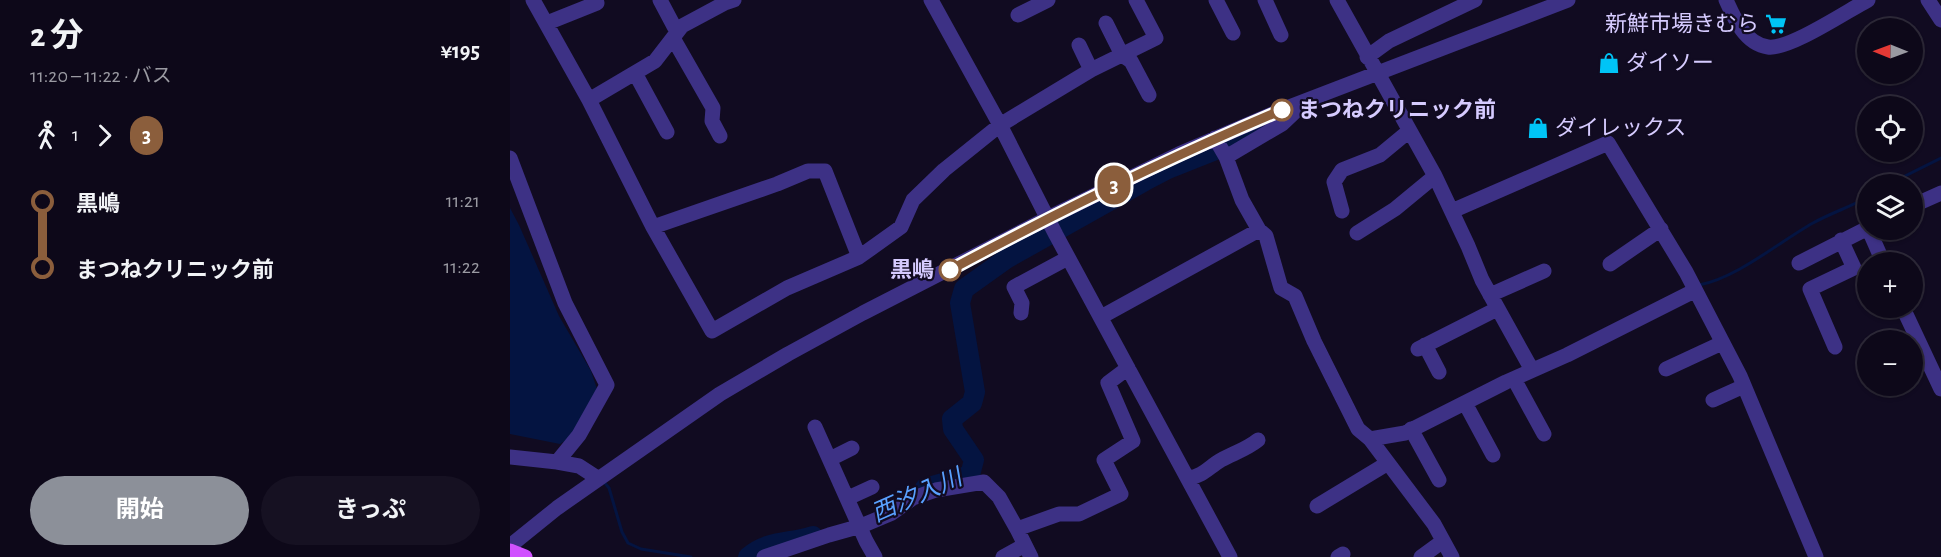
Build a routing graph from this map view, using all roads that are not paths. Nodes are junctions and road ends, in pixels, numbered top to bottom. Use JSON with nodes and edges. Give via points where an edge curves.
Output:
{"nodes":[{"id":1,"x":533,"y":0,"type":"edge"},
{"id":2,"x":660,"y":0,"type":"edge"},
{"id":3,"x":731,"y":0,"type":"edge"},
{"id":4,"x":931,"y":0,"type":"edge"},
{"id":5,"x":1136,"y":0,"type":"edge"},
{"id":6,"x":1216,"y":0,"type":"edge"},
{"id":7,"x":1265,"y":0,"type":"edge"},
{"id":8,"x":1337,"y":0,"type":"edge"},
{"id":9,"x":1475,"y":0,"type":"edge"},
{"id":10,"x":1568,"y":0,"type":"edge"},
{"id":11,"x":1726,"y":0,"type":"edge"},
{"id":12,"x":1868,"y":0,"type":"edge"},
{"id":13,"x":1928,"y":0,"type":"edge"},
{"id":14,"x":597,"y":3,"type":"dead end"},
{"id":15,"x":1052,"y":3,"type":"edge"},
{"id":16,"x":1018,"y":15,"type":"dead end"},
{"id":17,"x":1941,"y":20,"type":"edge"},
{"id":18,"x":547,"y":23,"type":"junction"},
{"id":19,"x":1106,"y":23,"type":"dead end"},
{"id":20,"x":1233,"y":33,"type":"dead end"},
{"id":21,"x":675,"y":35,"type":"junction"},
{"id":22,"x":1281,"y":35,"type":"dead end"},
{"id":23,"x":1079,"y":45,"type":"dead end"},
{"id":24,"x":1122,"y":55,"type":"junction"},
{"id":25,"x":1367,"y":57,"type":"junction"},
{"id":26,"x":1091,"y":70,"type":"junction"},
{"id":27,"x":635,"y":73,"type":"junction"},
{"id":28,"x":1376,"y":74,"type":"junction"},
{"id":29,"x":1149,"y":94,"type":"dead end"},
{"id":30,"x":1308,"y":99,"type":"junction"},
{"id":31,"x":589,"y":100,"type":"junction"},
{"id":32,"x":1000,"y":125,"type":"junction"},
{"id":33,"x":1409,"y":131,"type":"junction"},
{"id":34,"x":667,"y":132,"type":"dead end"},
{"id":35,"x":720,"y":136,"type":"dead end"},
{"id":36,"x":1221,"y":148,"type":"junction"},
{"id":37,"x":510,"y":158,"type":"edge"},
{"id":38,"x":1434,"y":176,"type":"junction"},
{"id":39,"x":1941,"y":193,"type":"edge"},
{"id":40,"x":1923,"y":201,"type":"edge"},
{"id":41,"x":1342,"y":211,"type":"dead end"},
{"id":42,"x":1452,"y":211,"type":"junction"},
{"id":43,"x":653,"y":227,"type":"junction"},
{"id":44,"x":1052,"y":227,"type":"junction"},
{"id":45,"x":1661,"y":229,"type":"junction"},
{"id":46,"x":1259,"y":230,"type":"junction"},
{"id":47,"x":1357,"y":233,"type":"dead end"},
{"id":48,"x":1857,"y":233,"type":"edge"},
{"id":49,"x":1841,"y":240,"type":"junction"},
{"id":50,"x":859,"y":257,"type":"junction"},
{"id":51,"x":1068,"y":258,"type":"junction"},
{"id":52,"x":1799,"y":263,"type":"dead end"},
{"id":53,"x":1610,"y":264,"type":"dead end"},
{"id":54,"x":1544,"y":271,"type":"dead end"},
{"id":55,"x":1694,"y":291,"type":"junction"},
{"id":56,"x":1494,"y":302,"type":"junction"},
{"id":57,"x":1021,"y":313,"type":"dead end"},
{"id":58,"x":1101,"y":317,"type":"junction"},
{"id":59,"x":1908,"y":318,"type":"edge"},
{"id":60,"x":1722,"y":343,"type":"junction"},
{"id":61,"x":1834,"y":346,"type":"dead end"},
{"id":62,"x":1128,"y":368,"type":"junction"},
{"id":63,"x":1666,"y":369,"type":"dead end"},
{"id":64,"x":1532,"y":370,"type":"junction"},
{"id":65,"x":1439,"y":372,"type":"dead end"},
{"id":66,"x":1514,"y":379,"type":"junction"},
{"id":67,"x":1744,"y":386,"type":"junction"},
{"id":68,"x":1941,"y":389,"type":"edge"},
{"id":69,"x":1713,"y":400,"type":"dead end"},
{"id":70,"x":1464,"y":403,"type":"junction"},
{"id":71,"x":815,"y":427,"type":"dead end"},
{"id":72,"x":1411,"y":429,"type":"junction"},
{"id":73,"x":1544,"y":434,"type":"dead end"},
{"id":74,"x":1370,"y":439,"type":"junction"},
{"id":75,"x":1258,"y":440,"type":"dead end"},
{"id":76,"x":852,"y":448,"type":"dead end"},
{"id":77,"x":1493,"y":455,"type":"dead end"},
{"id":78,"x":510,"y":457,"type":"edge"},
{"id":79,"x":560,"y":458,"type":"junction"},
{"id":80,"x":830,"y":459,"type":"junction"},
{"id":81,"x":1388,"y":463,"type":"junction"},
{"id":82,"x":603,"y":476,"type":"junction"},
{"id":83,"x":1189,"y":478,"type":"junction"},
{"id":84,"x":1439,"y":480,"type":"dead end"},
{"id":85,"x":872,"y":487,"type":"dead end"},
{"id":86,"x":848,"y":498,"type":"junction"},
{"id":87,"x":1317,"y":506,"type":"dead end"},
{"id":88,"x":860,"y":523,"type":"junction"},
{"id":89,"x":1017,"y":529,"type":"junction"},
{"id":90,"x":1443,"y":541,"type":"junction"},
{"id":91,"x":510,"y":548,"type":"edge"},
{"id":92,"x":1028,"y":551,"type":"edge"},
{"id":93,"x":525,"y":557,"type":"edge"},
{"id":94,"x":764,"y":557,"type":"edge"},
{"id":95,"x":875,"y":557,"type":"edge"},
{"id":96,"x":1003,"y":557,"type":"edge"},
{"id":97,"x":1230,"y":557,"type":"edge"},
{"id":98,"x":1421,"y":557,"type":"edge"},
{"id":99,"x":1452,"y":557,"type":"edge"},
{"id":100,"x":1816,"y":557,"type":"edge"}],
"edges":[{"from":1,"to":18,"type":"street"},
{"from":2,"to":21,"type":"street"},
{"from":3,"to":21,"type":"street","via":[[682,26]]},
{"from":4,"to":32,"type":"street"},
{"from":5,"to":24,"type":"street","via":[[1156,38]]},
{"from":6,"to":20,"type":"street"},
{"from":7,"to":22,"type":"street"},
{"from":8,"to":25,"type":"street"},
{"from":9,"to":25,"type":"street","via":[[1389,41]]},
{"from":10,"to":28,"type":"street"},
{"from":11,"to":12,"type":"street","via":[[1743,31],[1768,47],[1793,41]]},
{"from":13,"to":17,"type":"street"},
{"from":14,"to":18,"type":"street"},
{"from":15,"to":16,"type":"street"},
{"from":18,"to":31,"type":"street"},
{"from":19,"to":24,"type":"street"},
{"from":21,"to":27,"type":"street","via":[[655,61]]},
{"from":21,"to":35,"type":"street","via":[[713,108],[712,121]]},
{"from":23,"to":26,"type":"street"},
{"from":24,"to":26,"type":"street"},
{"from":24,"to":29,"type":"street","via":[[1131,61]]},
{"from":25,"to":28,"type":"street"},
{"from":26,"to":32,"type":"street"},
{"from":27,"to":31,"type":"street"},
{"from":27,"to":34,"type":"street"},
{"from":28,"to":30,"type":"street"},
{"from":28,"to":33,"type":"street"},
{"from":30,"to":36,"type":"street"},
{"from":30,"to":36,"type":"street","via":[[1282,124]]},
{"from":31,"to":43,"type":"street"},
{"from":32,"to":44,"type":"street"},
{"from":32,"to":50,"type":"street","via":[[913,200],[901,227]]},
{"from":33,"to":38,"type":"street"},
{"from":33,"to":41,"type":"street","via":[[1380,155],[1342,170],[1334,182]]},
{"from":36,"to":44,"type":"street","via":[[1149,175]]},
{"from":36,"to":46,"type":"street"},
{"from":37,"to":79,"type":"street","via":[[565,303],[607,385],[579,435]]},
{"from":38,"to":42,"type":"street"},
{"from":38,"to":47,"type":"street","via":[[1395,209]]},
{"from":39,"to":40,"type":"street"},
{"from":42,"to":45,"type":"street","via":[[1608,143]]},
{"from":42,"to":56,"type":"street"},
{"from":43,"to":50,"type":"street","via":[[808,171],[825,171]]},
{"from":43,"to":50,"type":"street","via":[[712,331],[787,288]]},
{"from":44,"to":51,"type":"street"},
{"from":44,"to":82,"type":"street","via":[[862,314],[746,378]]},
{"from":45,"to":53,"type":"street"},
{"from":45,"to":55,"type":"street"},
{"from":46,"to":58,"type":"street"},
{"from":46,"to":74,"type":"street","via":[[1266,236],[1281,288],[1295,296],[1358,429]]},
{"from":48,"to":49,"type":"street"},
{"from":49,"to":52,"type":"street"},
{"from":49,"to":61,"type":"street","via":[[1854,268],[1810,290]]},
{"from":51,"to":57,"type":"street","via":[[1014,287],[1022,303]]},
{"from":51,"to":58,"type":"street"},
{"from":54,"to":56,"type":"street"},
{"from":55,"to":60,"type":"street"},
{"from":55,"to":64,"type":"street"},
{"from":56,"to":64,"type":"street"},
{"from":56,"to":65,"type":"street","via":[[1422,347]]},
{"from":58,"to":62,"type":"street"},
{"from":59,"to":68,"type":"street"},
{"from":60,"to":63,"type":"street"},
{"from":60,"to":67,"type":"street"},
{"from":62,"to":83,"type":"street"},
{"from":62,"to":89,"type":"street","via":[[1108,383],[1133,441],[1104,460],[1121,494],[1079,514],[1059,514]]},
{"from":64,"to":66,"type":"street"},
{"from":66,"to":70,"type":"street"},
{"from":66,"to":73,"type":"street"},
{"from":67,"to":69,"type":"street"},
{"from":67,"to":100,"type":"street"},
{"from":70,"to":72,"type":"street"},
{"from":70,"to":77,"type":"street"},
{"from":71,"to":80,"type":"street"},
{"from":72,"to":74,"type":"street"},
{"from":72,"to":84,"type":"street"},
{"from":74,"to":81,"type":"street"},
{"from":75,"to":83,"type":"street","via":[[1199,477]]},
{"from":76,"to":80,"type":"street"},
{"from":78,"to":79,"type":"street"},
{"from":79,"to":82,"type":"street"},
{"from":80,"to":86,"type":"street"},
{"from":81,"to":87,"type":"street"},
{"from":81,"to":90,"type":"street"},
{"from":82,"to":91,"type":"street","via":[[557,507]]},
{"from":83,"to":97,"type":"street"},
{"from":85,"to":86,"type":"street"},
{"from":86,"to":88,"type":"street"},
{"from":88,"to":89,"type":"street","via":[[892,513],[913,498],[936,490],[984,482],[999,497]]},
{"from":88,"to":94,"type":"street"},
{"from":88,"to":95,"type":"street"},
{"from":89,"to":92,"type":"street"},
{"from":90,"to":98,"type":"street"},
{"from":90,"to":99,"type":"street"},
{"from":91,"to":93,"type":"main road"},
{"from":92,"to":96,"type":"street"}]}
